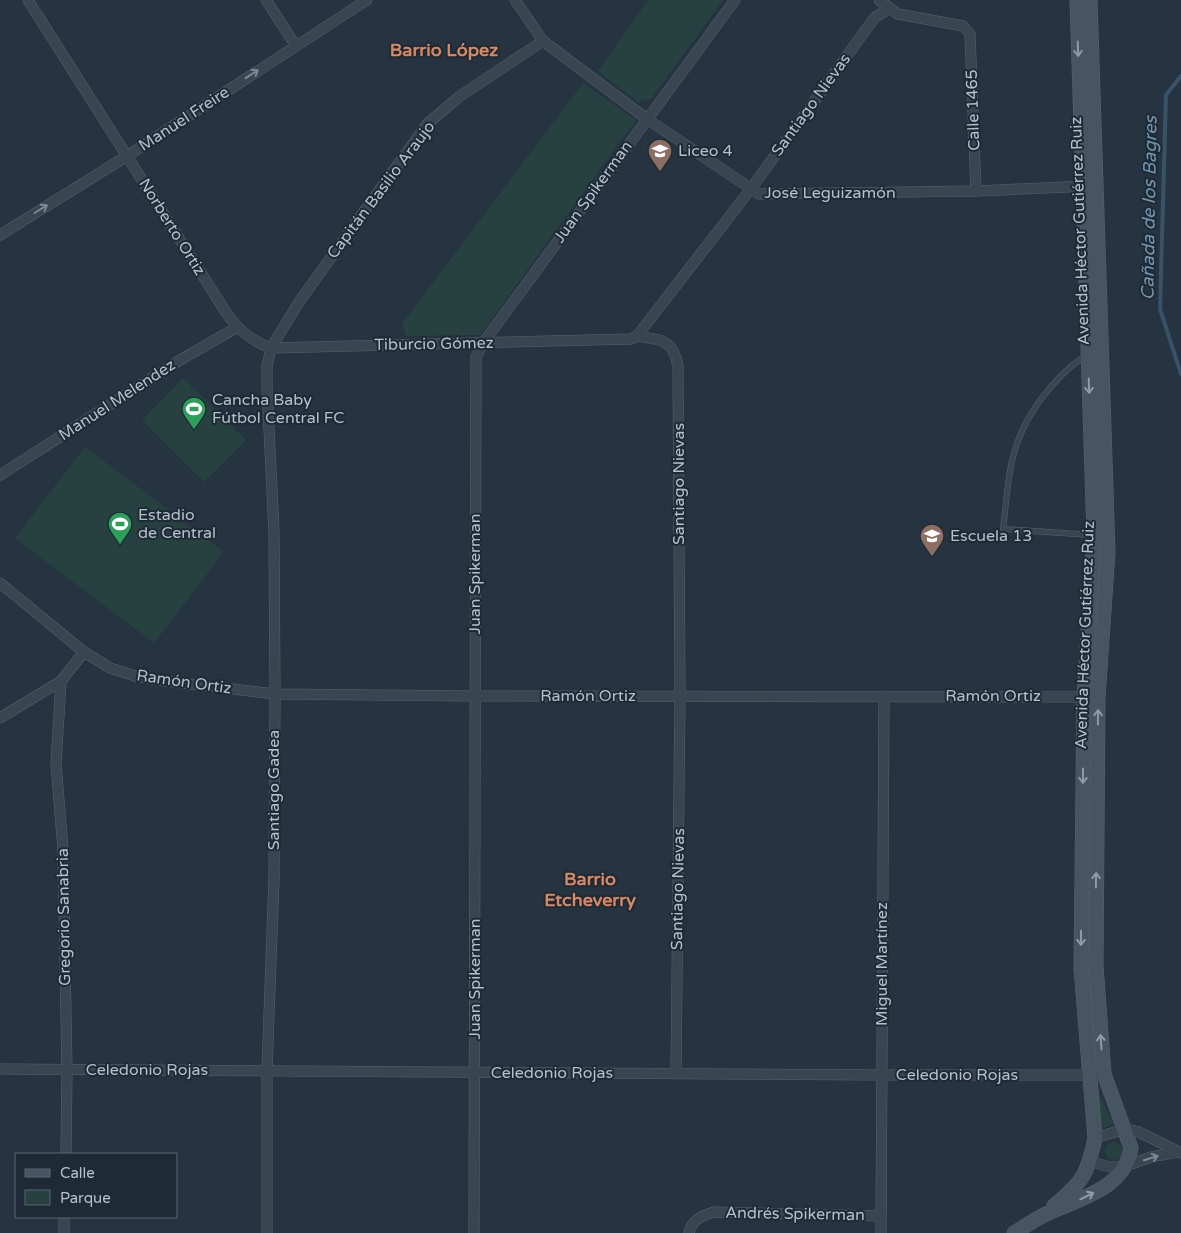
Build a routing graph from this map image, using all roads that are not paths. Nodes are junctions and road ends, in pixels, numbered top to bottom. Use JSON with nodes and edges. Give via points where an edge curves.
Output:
{"nodes":[{"id":1,"x":28,"y":0,"type":"edge"},
{"id":2,"x":266,"y":0,"type":"edge"},
{"id":3,"x":367,"y":0,"type":"edge"},
{"id":4,"x":515,"y":0,"type":"edge"},
{"id":5,"x":736,"y":0,"type":"edge"},
{"id":6,"x":879,"y":0,"type":"edge"},
{"id":7,"x":1077,"y":0,"type":"edge"},
{"id":8,"x":1090,"y":0,"type":"edge"},
{"id":9,"x":889,"y":9,"type":"junction"},
{"id":10,"x":543,"y":41,"type":"junction"},
{"id":11,"x":296,"y":46,"type":"junction"},
{"id":12,"x":647,"y":119,"type":"junction"},
{"id":13,"x":127,"y":156,"type":"junction"},
{"id":14,"x":1089,"y":186,"type":"junction"},
{"id":15,"x":750,"y":190,"type":"junction"},
{"id":16,"x":976,"y":191,"type":"junction"},
{"id":17,"x":0,"y":235,"type":"edge"},
{"id":18,"x":236,"y":328,"type":"junction"},
{"id":19,"x":637,"y":336,"type":"junction"},
{"id":20,"x":483,"y":343,"type":"junction"},
{"id":21,"x":271,"y":348,"type":"junction"},
{"id":22,"x":1088,"y":355,"type":"junction"},
{"id":23,"x":0,"y":475,"type":"edge"},
{"id":24,"x":1094,"y":536,"type":"junction"},
{"id":25,"x":0,"y":583,"type":"edge"},
{"id":26,"x":84,"y":652,"type":"junction"},
{"id":27,"x":61,"y":681,"type":"junction"},
{"id":28,"x":275,"y":694,"type":"junction"},
{"id":29,"x":474,"y":696,"type":"junction"},
{"id":30,"x":680,"y":696,"type":"junction"},
{"id":31,"x":884,"y":696,"type":"junction"},
{"id":32,"x":1084,"y":697,"type":"junction"},
{"id":33,"x":1098,"y":697,"type":"junction"},
{"id":34,"x":0,"y":718,"type":"edge"},
{"id":35,"x":0,"y":1069,"type":"edge"},
{"id":36,"x":67,"y":1070,"type":"junction"},
{"id":37,"x":267,"y":1070,"type":"junction"},
{"id":38,"x":474,"y":1073,"type":"junction"},
{"id":39,"x":676,"y":1073,"type":"junction"},
{"id":40,"x":1097,"y":1074,"type":"junction"},
{"id":41,"x":881,"y":1075,"type":"junction"},
{"id":42,"x":1125,"y":1128,"type":"junction"},
{"id":43,"x":1095,"y":1138,"type":"junction"},
{"id":44,"x":66,"y":1153,"type":"edge"},
{"id":45,"x":1180,"y":1153,"type":"edge"},
{"id":46,"x":1090,"y":1161,"type":"junction"},
{"id":47,"x":1125,"y":1168,"type":"junction"},
{"id":48,"x":881,"y":1216,"type":"junction"},
{"id":49,"x":1043,"y":1216,"type":"junction"},
{"id":50,"x":64,"y":1218,"type":"edge"},
{"id":51,"x":64,"y":1233,"type":"edge"},
{"id":52,"x":267,"y":1233,"type":"edge"},
{"id":53,"x":474,"y":1233,"type":"edge"},
{"id":54,"x":689,"y":1233,"type":"edge"},
{"id":55,"x":881,"y":1233,"type":"edge"},
{"id":56,"x":1014,"y":1233,"type":"edge"}],
"edges":[{"from":1,"to":13,"type":"street","name":"Norberto Ortiz"},
{"from":2,"to":11,"type":"street"},
{"from":3,"to":11,"type":"street","name":"Manuel Freire"},
{"from":4,"to":10,"type":"street","name":"José Leguizamón"},
{"from":5,"to":12,"type":"street","name":"Juan Spikerman"},
{"from":6,"to":9,"type":"street"},
{"from":7,"to":14,"type":"street","name":"Avenida Héctor Gutiérrez Ruiz","one_way":true},
{"from":8,"to":14,"type":"street","name":"Avenida Héctor Gutiérrez Ruiz"},
{"from":9,"to":15,"type":"street","name":"Santiago Nievas","via":[[875,17]]},
{"from":9,"to":16,"type":"street","name":"Calle 1465","via":[[898,14],[963,26],[970,34]]},
{"from":10,"to":12,"type":"street","name":"José Leguizamón"},
{"from":10,"to":21,"type":"street","name":"Capitán Basilio Araujo","via":[[460,96],[427,124],[299,302]]},
{"from":13,"to":11,"type":"street","name":"Manuel Freire","one_way":true},
{"from":12,"to":15,"type":"street","name":"José Leguizamón"},
{"from":12,"to":20,"type":"street","name":"Juan Spikerman"},
{"from":17,"to":13,"type":"street","name":"Manuel Freire","one_way":true},
{"from":13,"to":18,"type":"street","name":"Norberto Ortiz"},
{"from":14,"to":16,"type":"street","name":"José Leguizamón"},
{"from":14,"to":22,"type":"street","name":"Avenida Héctor Gutiérrez Ruiz"},
{"from":14,"to":33,"type":"street","name":"Avenida Héctor Gutiérrez Ruiz","via":[[1108,552]]},
{"from":15,"to":16,"type":"street","name":"José Leguizamón","via":[[769,195]]},
{"from":15,"to":19,"type":"street","name":"Santiago Nievas"},
{"from":18,"to":21,"type":"street","name":"Tiburcio Gómez","via":[[254,342]]},
{"from":18,"to":23,"type":"street","name":"Manuel Melendez"},
{"from":19,"to":20,"type":"street","name":"Tiburcio Gómez","via":[[624,341]]},
{"from":19,"to":30,"type":"street","name":"Santiago Nievas","via":[[663,340],[676,354],[678,366]]},
{"from":20,"to":21,"type":"street","name":"Tiburcio Gómez"},
{"from":20,"to":29,"type":"street","name":"Juan Spikerman","via":[[476,357]]},
{"from":21,"to":28,"type":"street","name":"Santiago Gadea","via":[[267,387],[274,532]]},
{"from":22,"to":24,"type":"street","name":"Avenida Héctor Gutiérrez Ruiz","one_way":true},
{"from":22,"to":24,"type":"lane","via":[[1074,364],[1047,392],[1024,427],[1012,460],[1003,529]]},
{"from":24,"to":32,"type":"street","name":"Avenida Héctor Gutiérrez Ruiz"},
{"from":25,"to":26,"type":"street","name":"Ramón Ortiz"},
{"from":26,"to":27,"type":"street"},
{"from":26,"to":28,"type":"street","name":"Ramón Ortiz","via":[[110,668],[135,676]]},
{"from":27,"to":34,"type":"street"},
{"from":27,"to":36,"type":"street","name":"Gregorio Sanabria","via":[[56,764],[63,849]]},
{"from":28,"to":29,"type":"street","name":"Ramón Ortiz"},
{"from":28,"to":37,"type":"street","name":"Santiago Gadea","via":[[274,879]]},
{"from":29,"to":30,"type":"street","name":"Ramón Ortiz"},
{"from":29,"to":38,"type":"street","name":"Juan Spikerman"},
{"from":30,"to":31,"type":"street","name":"Ramón Ortiz"},
{"from":30,"to":39,"type":"street","name":"Santiago Nievas"},
{"from":31,"to":32,"type":"street","name":"Ramón Ortiz"},
{"from":31,"to":41,"type":"street","name":"Miguel Martínez"},
{"from":32,"to":33,"type":"street","name":"Ramón Ortiz"},
{"from":32,"to":40,"type":"street","name":"Avenida Héctor Gutiérrez Ruiz","one_way":true,"via":[[1081,968]]},
{"from":40,"to":33,"type":"street","name":"Avenida Héctor Gutiérrez Ruiz","one_way":true},
{"from":35,"to":36,"type":"street","name":"Celedonio Rojas"},
{"from":36,"to":37,"type":"street","name":"Celedonio Rojas"},
{"from":36,"to":44,"type":"street","name":"Gregorio Sanabria"},
{"from":37,"to":38,"type":"street","name":"Celedonio Rojas"},
{"from":37,"to":52,"type":"street","name":"Santiago Gadea"},
{"from":38,"to":39,"type":"street","name":"Celedonio Rojas"},
{"from":38,"to":53,"type":"street","name":"Juan Spikerman"},
{"from":39,"to":41,"type":"street","name":"Celedonio Rojas"},
{"from":40,"to":41,"type":"street","name":"Celedonio Rojas"},
{"from":40,"to":42,"type":"street","name":"Avenida Héctor Gutiérrez Ruiz"},
{"from":40,"to":43,"type":"street","name":"Avenida Héctor Gutiérrez Ruiz"},
{"from":41,"to":48,"type":"street","name":"Miguel Martínez"},
{"from":42,"to":43,"type":"street"},
{"from":42,"to":45,"type":"street"},
{"from":42,"to":47,"type":"street","name":"Avenida Héctor Gutiérrez Ruiz","via":[[1131,1148]]},
{"from":43,"to":46,"type":"street","name":"Avenida Héctor Gutiérrez Ruiz"},
{"from":47,"to":45,"type":"street","one_way":true,"via":[[1154,1156]]},
{"from":46,"to":47,"type":"street","via":[[1107,1168]]},
{"from":46,"to":49,"type":"street","name":"Avenida Héctor Gutiérrez Ruiz","via":[[1076,1187]]},
{"from":49,"to":47,"type":"street","name":"Avenida Héctor Gutiérrez Ruiz","one_way":true,"via":[[1091,1194],[1119,1176]]},
{"from":48,"to":54,"type":"street","name":"Andrés Spikerman","via":[[714,1212],[699,1217],[690,1226]]},
{"from":48,"to":55,"type":"street","name":"Miguel Martínez"},
{"from":49,"to":56,"type":"street","name":"Avenida Héctor Gutiérrez Ruiz"},
{"from":50,"to":51,"type":"street"}]}
